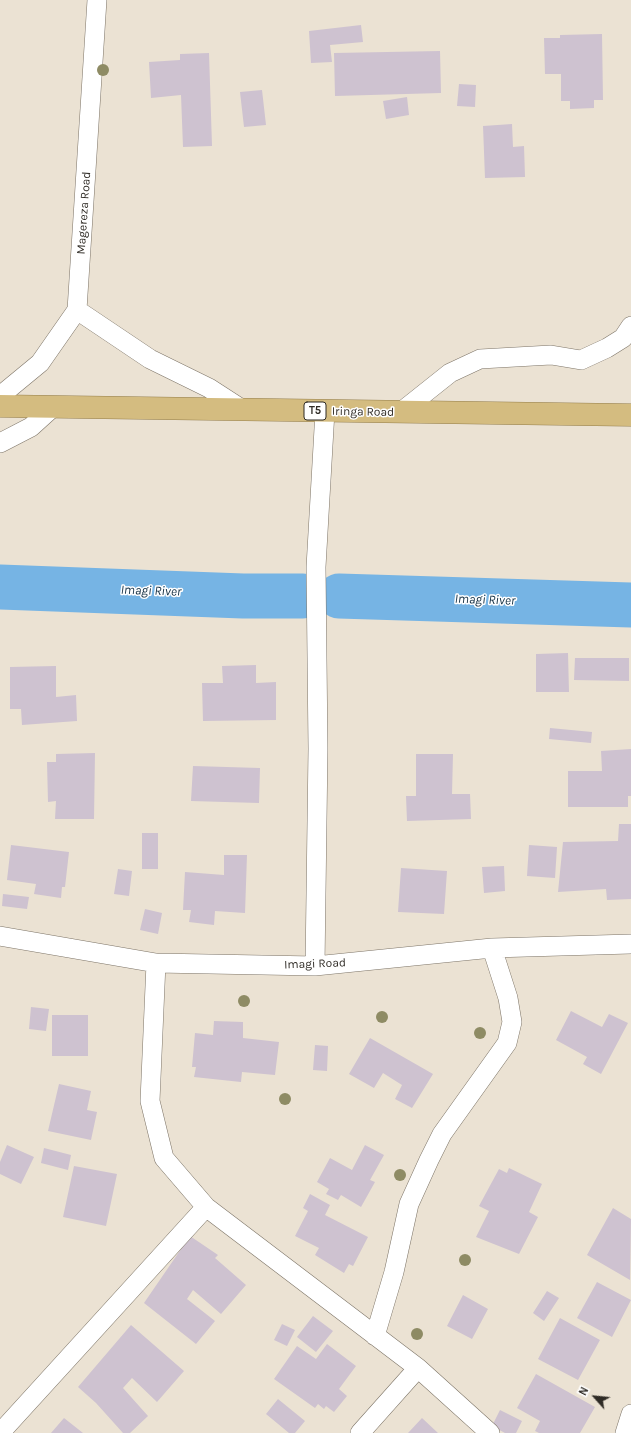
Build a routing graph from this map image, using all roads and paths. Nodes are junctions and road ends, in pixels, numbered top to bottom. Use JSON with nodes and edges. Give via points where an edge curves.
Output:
{"nodes":[{"id":1,"x":98,"y":0,"type":"edge"},
{"id":2,"x":78,"y":310,"type":"junction"},
{"id":3,"x":631,"y":326,"type":"edge"},
{"id":4,"x":0,"y":396,"type":"edge"},
{"id":5,"x":0,"y":406,"type":"edge"},
{"id":6,"x":53,"y":407,"type":"junction"},
{"id":7,"x":243,"y":410,"type":"junction"},
{"id":8,"x":324,"y":411,"type":"junction"},
{"id":9,"x":401,"y":412,"type":"junction"},
{"id":10,"x":631,"y":415,"type":"edge"},
{"id":11,"x":0,"y":442,"type":"edge"},
{"id":12,"x":0,"y":936,"type":"edge"},
{"id":13,"x":631,"y":944,"type":"edge"},
{"id":14,"x":492,"y":948,"type":"junction"},
{"id":15,"x":156,"y":963,"type":"junction"},
{"id":16,"x":315,"y":966,"type":"junction"},
{"id":17,"x":206,"y":1207,"type":"junction"},
{"id":18,"x":375,"y":1336,"type":"junction"},
{"id":19,"x":418,"y":1368,"type":"junction"},
{"id":20,"x":631,"y":1414,"type":"edge"},
{"id":21,"x":0,"y":1433,"type":"edge"},
{"id":22,"x":360,"y":1433,"type":"edge"},
{"id":23,"x":490,"y":1433,"type":"edge"},
{"id":24,"x":625,"y":1433,"type":"edge"}],
"edges":[{"from":1,"to":2,"type":"street","name":"Magereza Road"},
{"from":2,"to":4,"type":"street","via":[[40,363]]},
{"from":2,"to":7,"type":"street","via":[[150,359],[209,388]]},
{"from":3,"to":9,"type":"street","via":[[623,338],[581,360],[551,354],[480,359],[450,373]]},
{"from":5,"to":6,"type":"highway","name":"Iringa Road","number":"T5"},
{"from":6,"to":7,"type":"highway","name":"Iringa Road","number":"T5"},
{"from":6,"to":11,"type":"street","via":[[31,427]]},
{"from":7,"to":8,"type":"highway","name":"Iringa Road","number":"T5"},
{"from":8,"to":9,"type":"highway","name":"Iringa Road","number":"T5"},
{"from":8,"to":16,"type":"street","via":[[316,567],[318,749]]},
{"from":9,"to":10,"type":"highway","name":"Iringa Road","number":"T5"},
{"from":12,"to":15,"type":"street","name":"Imagi Road"},
{"from":13,"to":14,"type":"street","name":"Imagi Road"},
{"from":14,"to":16,"type":"street","name":"Imagi Road"},
{"from":14,"to":18,"type":"street","via":[[508,998],[512,1022],[507,1043],[442,1134],[429,1160],[410,1204]]},
{"from":15,"to":16,"type":"street","name":"Imagi Road"},
{"from":15,"to":17,"type":"street","via":[[150,1101],[164,1158]]},
{"from":17,"to":18,"type":"street"},
{"from":17,"to":21,"type":"street"},
{"from":18,"to":19,"type":"street"},
{"from":19,"to":22,"type":"street"},
{"from":19,"to":23,"type":"street"},
{"from":20,"to":24,"type":"street"}]}
